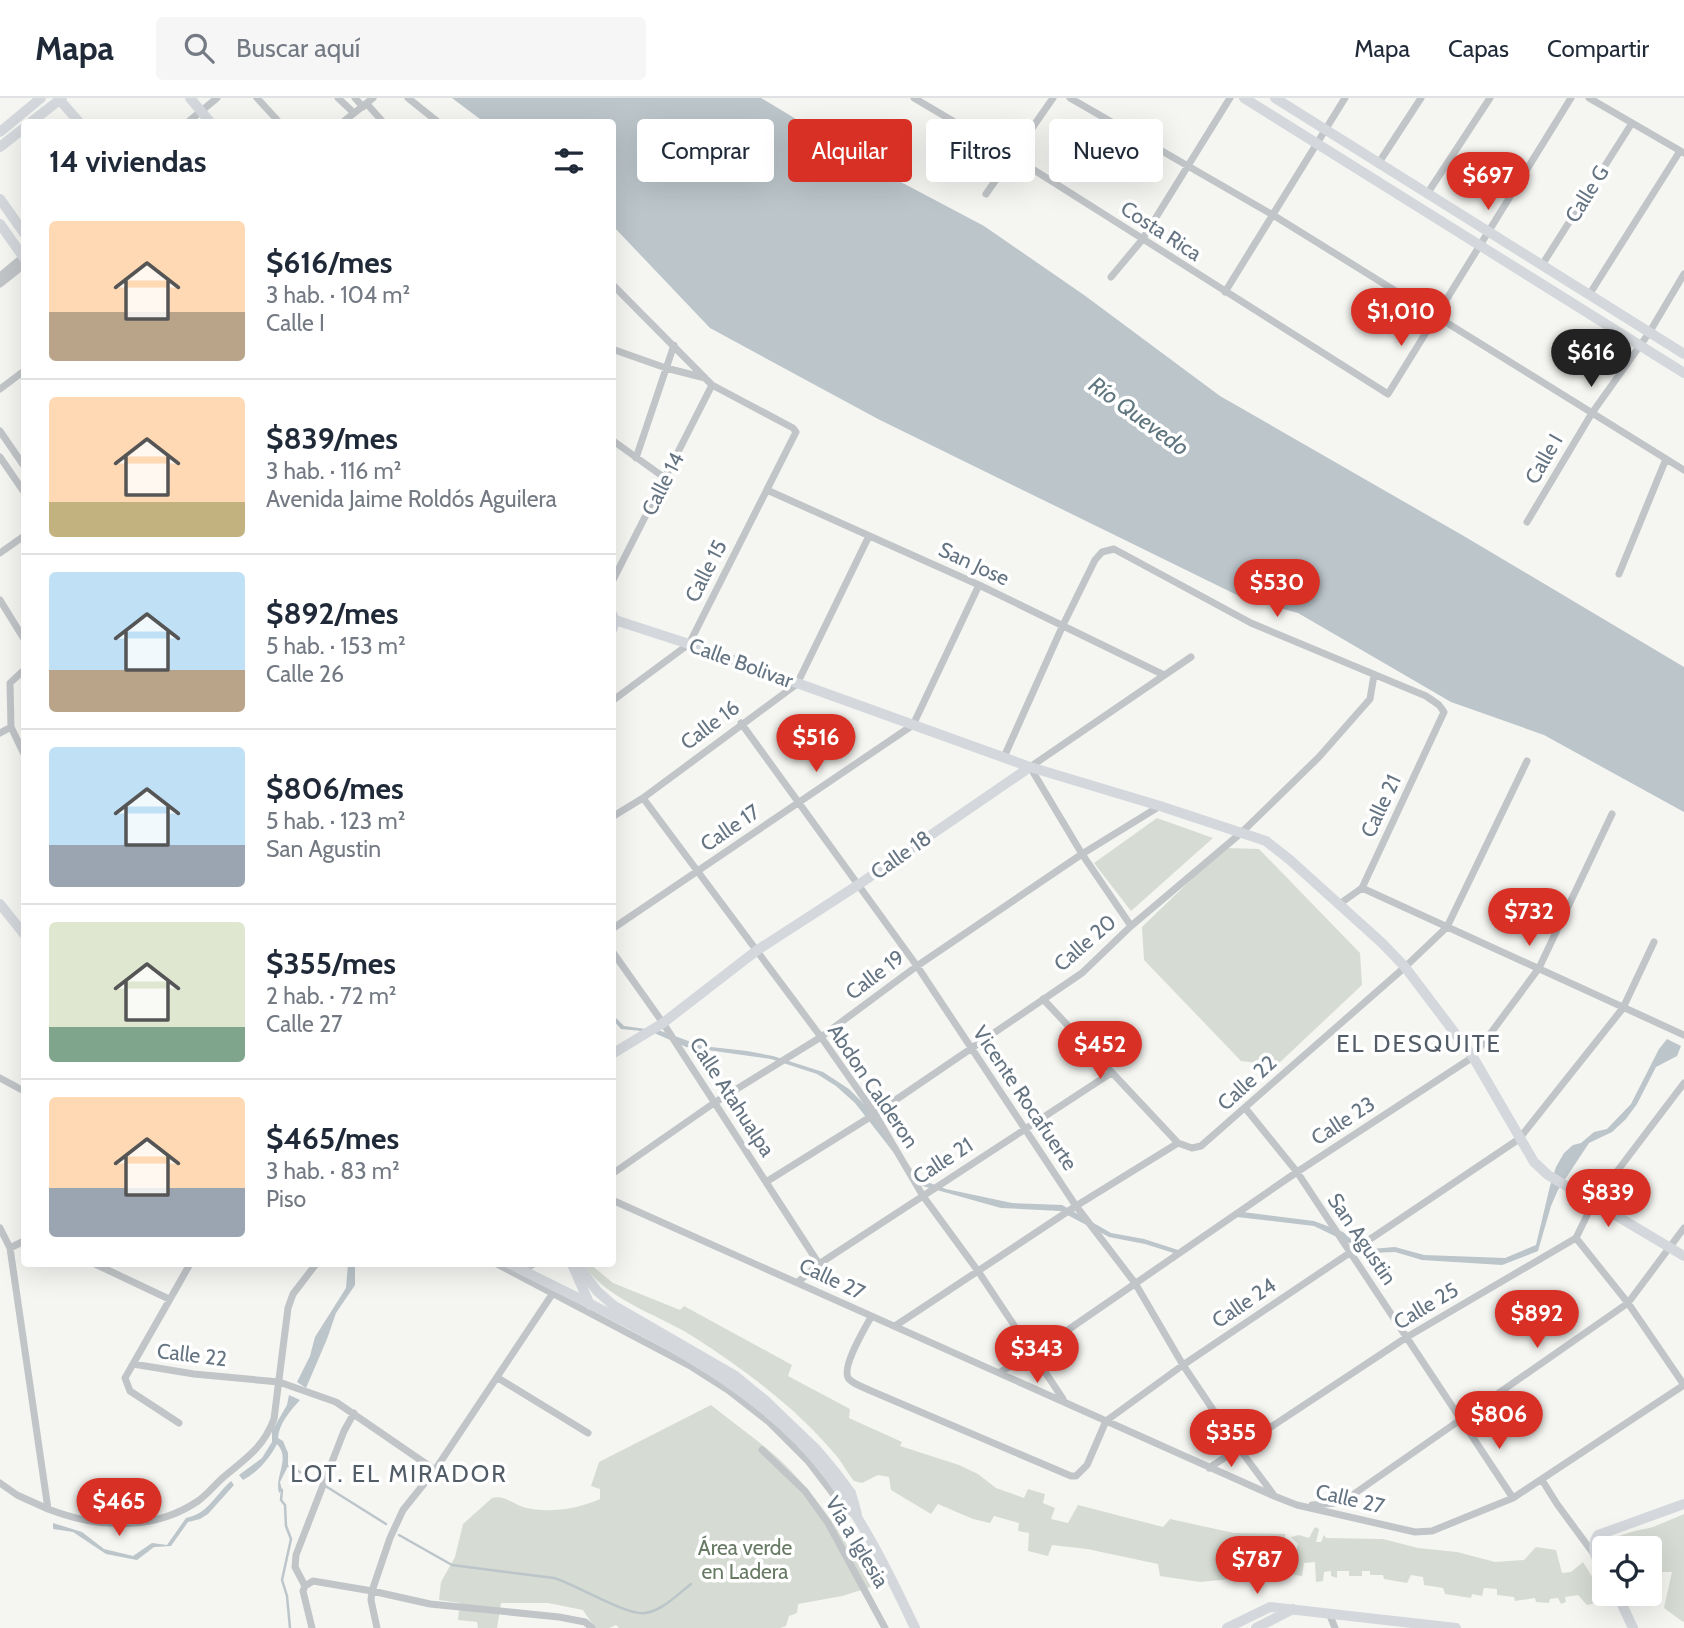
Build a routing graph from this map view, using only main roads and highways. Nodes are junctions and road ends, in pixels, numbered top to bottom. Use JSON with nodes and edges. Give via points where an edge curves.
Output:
{"nodes":[{"id":1,"x":41,"y":98,"type":"edge"},
{"id":2,"x":190,"y":98,"type":"edge"},
{"id":3,"x":1244,"y":98,"type":"edge"},
{"id":4,"x":1275,"y":98,"type":"edge"},
{"id":5,"x":60,"y":99,"type":"edge"},
{"id":6,"x":35,"y":119,"type":"edge"},
{"id":7,"x":77,"y":119,"type":"edge"},
{"id":8,"x":207,"y":119,"type":"edge"},
{"id":9,"x":21,"y":130,"type":"edge"},
{"id":10,"x":0,"y":132,"type":"edge"},
{"id":11,"x":0,"y":147,"type":"edge"},
{"id":12,"x":0,"y":199,"type":"edge"},
{"id":13,"x":0,"y":224,"type":"edge"},
{"id":14,"x":21,"y":229,"type":"edge"},
{"id":15,"x":21,"y":253,"type":"edge"},
{"id":16,"x":1684,"y":354,"type":"edge"},
{"id":17,"x":1684,"y":373,"type":"edge"},
{"id":18,"x":616,"y":623,"type":"edge"},
{"id":19,"x":1030,"y":767,"type":"junction"},
{"id":20,"x":0,"y":904,"type":"edge"},
{"id":21,"x":21,"y":930,"type":"edge"},
{"id":22,"x":616,"y":1052,"type":"edge"},
{"id":23,"x":1684,"y":1255,"type":"edge"},
{"id":24,"x":510,"y":1267,"type":"edge"},
{"id":25,"x":575,"y":1267,"type":"edge"},
{"id":26,"x":577,"y":1267,"type":"edge"},
{"id":27,"x":590,"y":1305,"type":"junction"},
{"id":28,"x":1684,"y":1504,"type":"edge"},
{"id":29,"x":855,"y":1513,"type":"junction"},
{"id":30,"x":1598,"y":1536,"type":"edge"},
{"id":31,"x":1622,"y":1606,"type":"edge"},
{"id":32,"x":1293,"y":1609,"type":"junction"},
{"id":33,"x":1630,"y":1626,"type":"edge"},
{"id":34,"x":915,"y":1628,"type":"edge"},
{"id":35,"x":1229,"y":1628,"type":"edge"},
{"id":36,"x":1256,"y":1628,"type":"edge"},
{"id":37,"x":1449,"y":1628,"type":"edge"}],
"edges":[{"from":1,"to":10,"type":"main road"},
{"from":2,"to":8,"type":"main road"},
{"from":3,"to":17,"type":"main road"},
{"from":4,"to":16,"type":"main road"},
{"from":5,"to":6,"type":"main road"},
{"from":5,"to":7,"type":"main road"},
{"from":9,"to":11,"type":"main road"},
{"from":12,"to":14,"type":"main road"},
{"from":13,"to":15,"type":"main road"},
{"from":18,"to":19,"type":"main road","name":"Calle Bolivar","via":[[688,644]]},
{"from":19,"to":22,"type":"main road","name":"Calle 18","via":[[756,951],[663,1023]]},
{"from":19,"to":23,"type":"main road","name":"Calle Bolivar","via":[[1241,832],[1278,849],[1405,967],[1473,1057],[1534,1163]]},
{"from":20,"to":21,"type":"main road"},
{"from":24,"to":27,"type":"main road"},
{"from":25,"to":27,"type":"main road"},
{"from":26,"to":29,"type":"main road","via":[[613,1305],[734,1376],[795,1427],[851,1493]]},
{"from":27,"to":29,"type":"main road","via":[[732,1384],[801,1444]]},
{"from":28,"to":30,"type":"main road"},
{"from":29,"to":34,"type":"main road","via":[[881,1555]]},
{"from":31,"to":33,"type":"main road"},
{"from":32,"to":35,"type":"main road","via":[[1270,1607]]},
{"from":32,"to":36,"type":"main road"},
{"from":32,"to":37,"type":"main road"}]}
